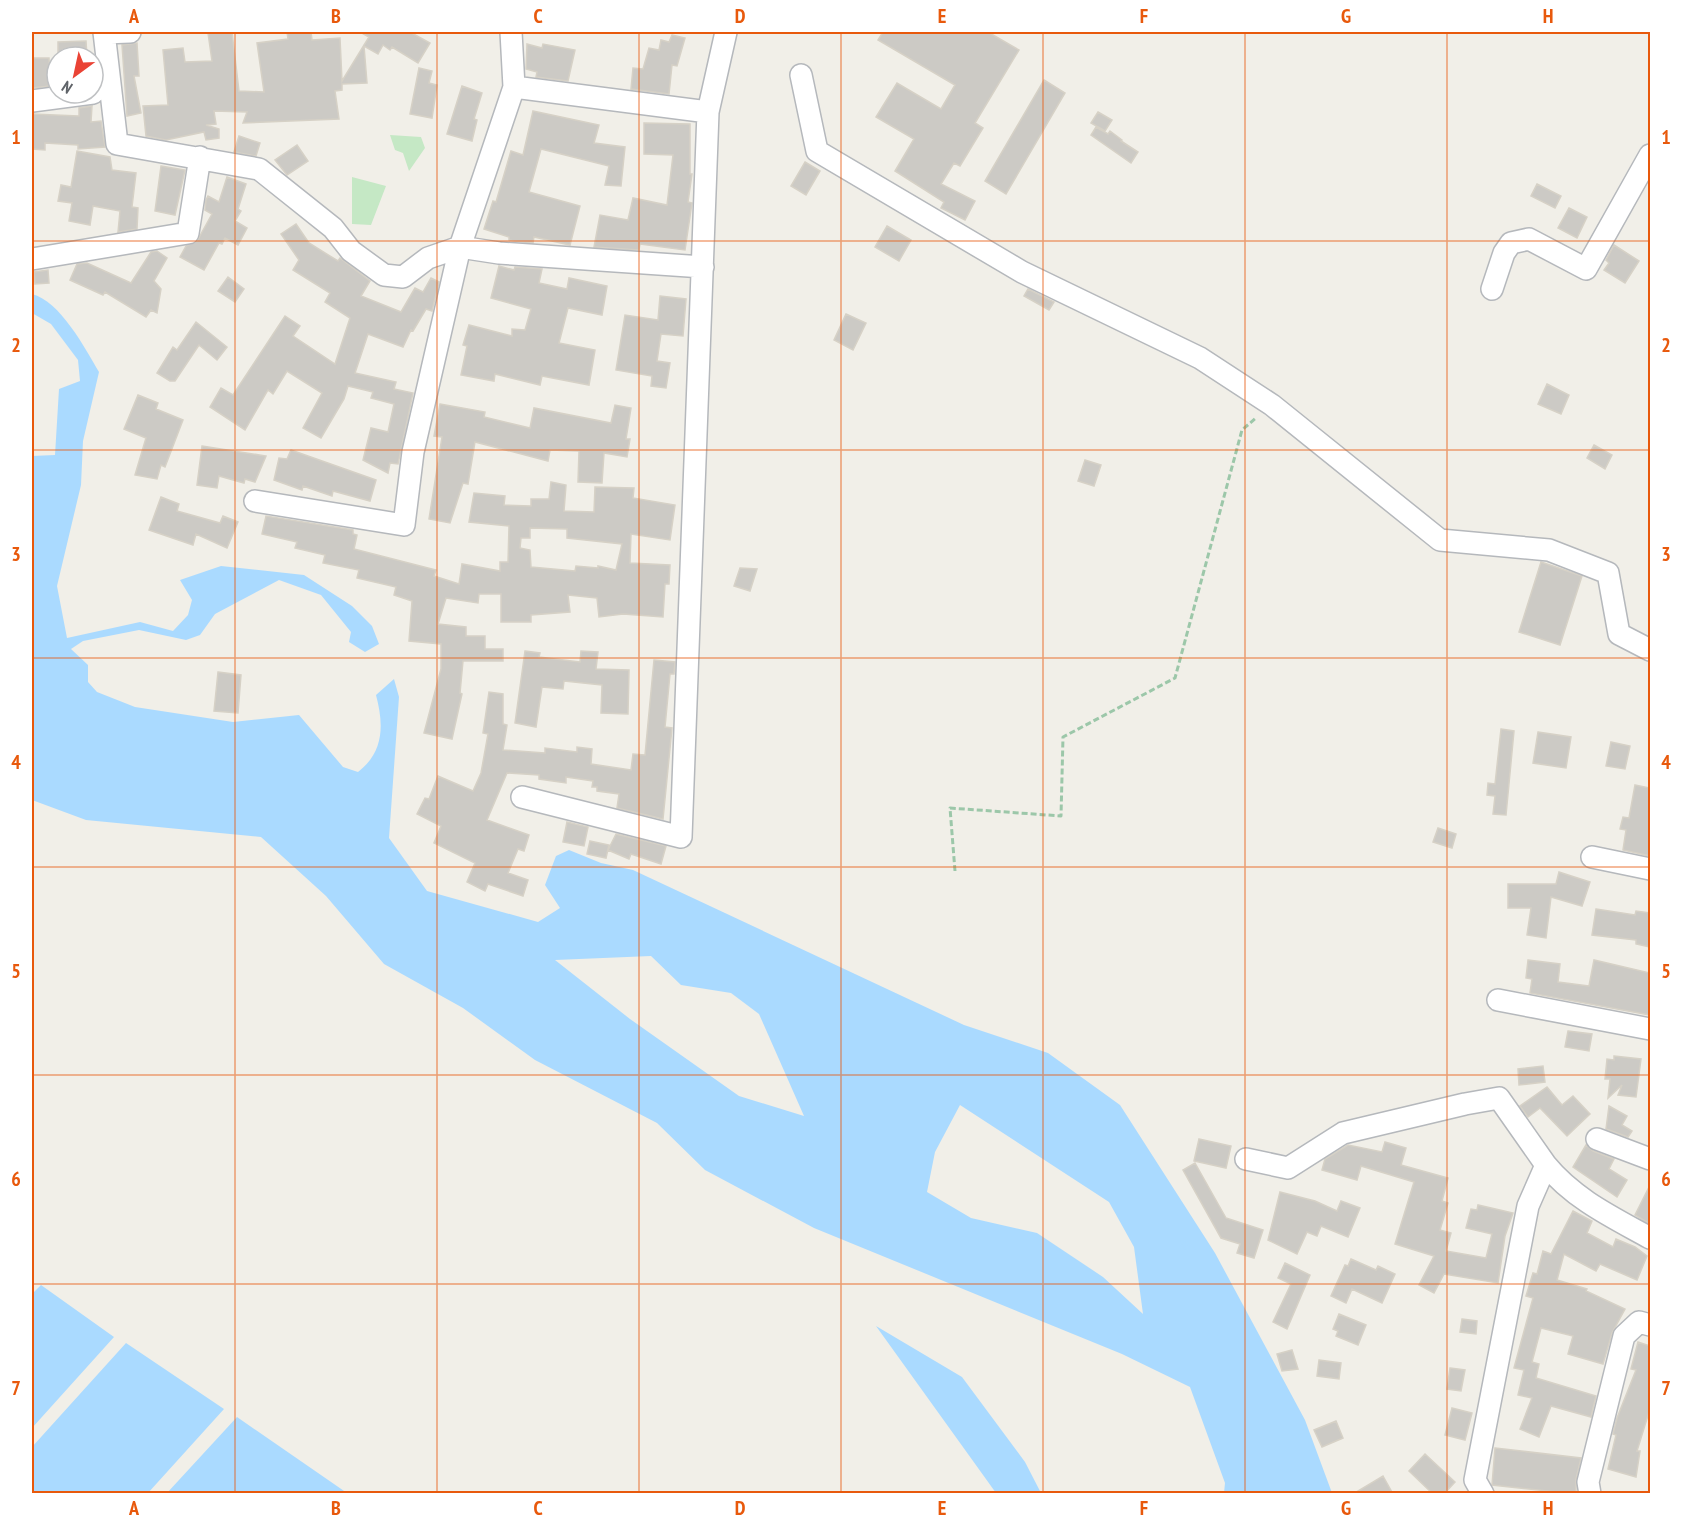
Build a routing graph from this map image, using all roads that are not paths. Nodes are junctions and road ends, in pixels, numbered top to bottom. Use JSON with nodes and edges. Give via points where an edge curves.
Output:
{"nodes":[{"id":1,"x":104,"y":32,"type":"edge"},
{"id":2,"x":130,"y":32,"type":"edge"},
{"id":3,"x":511,"y":32,"type":"edge"},
{"id":4,"x":726,"y":32,"type":"edge"},
{"id":5,"x":801,"y":75,"type":"dead end"},
{"id":6,"x":514,"y":87,"type":"junction"},
{"id":7,"x":103,"y":105,"type":"edge"},
{"id":8,"x":708,"y":112,"type":"junction"},
{"id":9,"x":200,"y":157,"type":"junction"},
{"id":10,"x":1650,"y":157,"type":"edge"},
{"id":11,"x":460,"y":246,"type":"junction"},
{"id":12,"x":32,"y":259,"type":"edge"},
{"id":13,"x":703,"y":267,"type":"junction"},
{"id":14,"x":1492,"y":289,"type":"dead end"},
{"id":15,"x":255,"y":501,"type":"dead end"},
{"id":16,"x":1650,"y":650,"type":"edge"},
{"id":17,"x":522,"y":797,"type":"dead end"},
{"id":18,"x":1592,"y":857,"type":"dead end"},
{"id":19,"x":1650,"y":869,"type":"edge"},
{"id":20,"x":1498,"y":1000,"type":"dead end"},
{"id":21,"x":1650,"y":1029,"type":"edge"},
{"id":22,"x":1597,"y":1139,"type":"dead end"},
{"id":23,"x":1246,"y":1159,"type":"dead end"},
{"id":24,"x":1650,"y":1159,"type":"edge"},
{"id":25,"x":1546,"y":1165,"type":"junction"},
{"id":26,"x":1650,"y":1238,"type":"edge"},
{"id":27,"x":1650,"y":1324,"type":"edge"},
{"id":28,"x":1483,"y":1494,"type":"edge"},
{"id":29,"x":1590,"y":1494,"type":"edge"}],
"edges":[{"from":1,"to":2,"type":"street"},
{"from":3,"to":6,"type":"street"},
{"from":4,"to":8,"type":"street"},
{"from":5,"to":16,"type":"street","via":[[818,151],[1022,272],[1200,357],[1272,405],[1440,540],[1549,550],[1608,573],[1619,634]]},
{"from":6,"to":8,"type":"street"},
{"from":6,"to":11,"type":"street"},
{"from":7,"to":9,"type":"street","via":[[117,144]]},
{"from":8,"to":13,"type":"street"},
{"from":9,"to":11,"type":"street","via":[[259,168],[384,275],[403,277],[428,258]]},
{"from":9,"to":12,"type":"street","via":[[189,233]]},
{"from":10,"to":14,"type":"street","via":[[1586,269],[1529,240],[1520,241],[1511,243],[1504,253]]},
{"from":11,"to":13,"type":"street","via":[[499,253]]},
{"from":11,"to":15,"type":"street","via":[[412,452],[404,525]]},
{"from":13,"to":17,"type":"street","via":[[681,837]]},
{"from":18,"to":19,"type":"street"},
{"from":20,"to":21,"type":"street"},
{"from":22,"to":24,"type":"street"},
{"from":23,"to":25,"type":"street","via":[[1288,1168],[1343,1133],[1499,1098]]},
{"from":25,"to":26,"type":"street","via":[[1562,1185],[1594,1208]]},
{"from":25,"to":28,"type":"street","via":[[1528,1206],[1474,1480]]},
{"from":27,"to":29,"type":"street","via":[[1639,1322],[1624,1336],[1588,1482]]}]}
